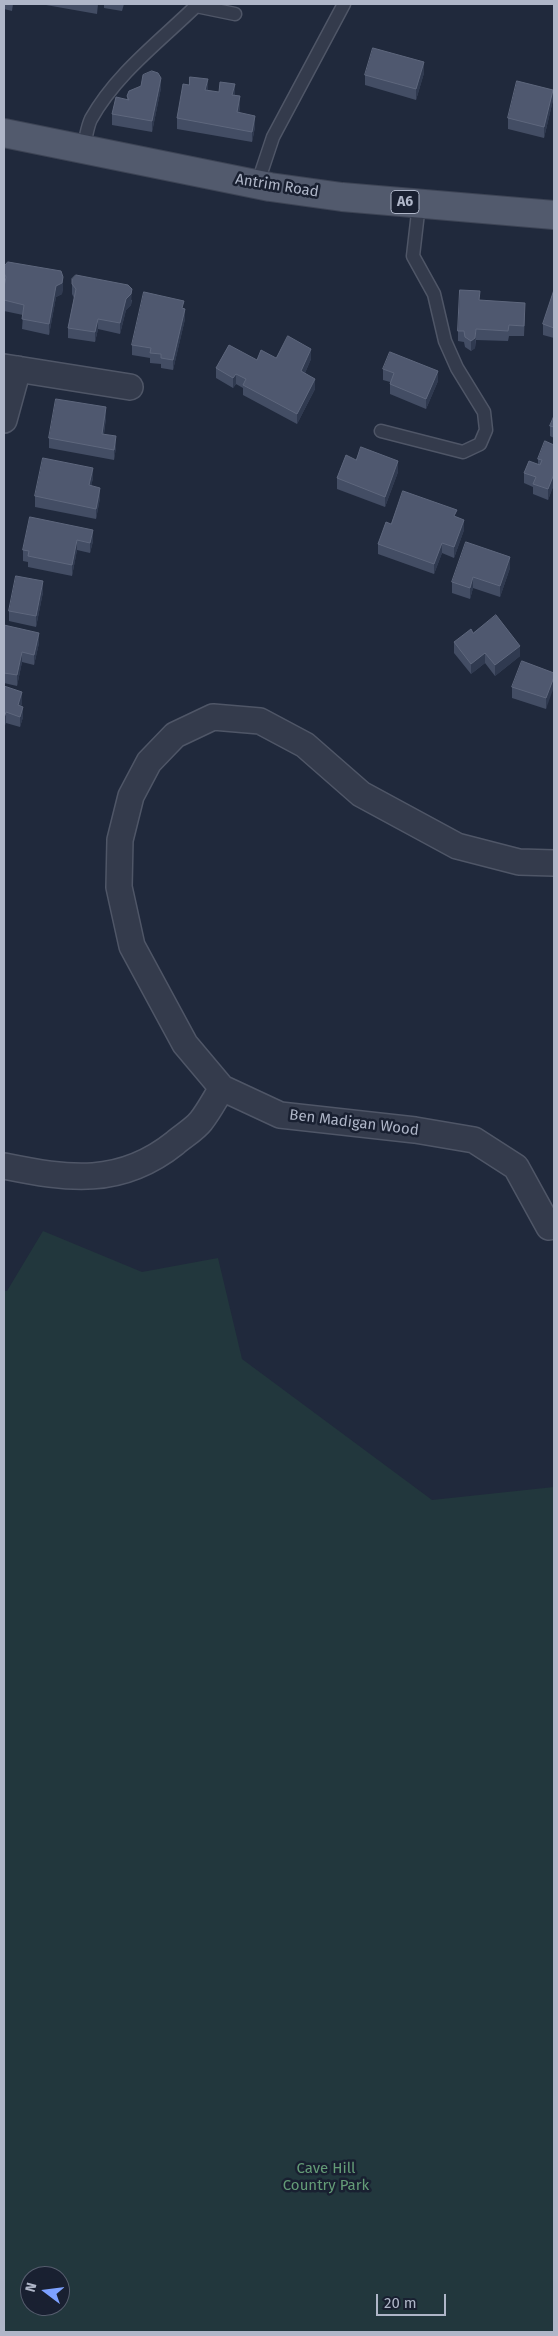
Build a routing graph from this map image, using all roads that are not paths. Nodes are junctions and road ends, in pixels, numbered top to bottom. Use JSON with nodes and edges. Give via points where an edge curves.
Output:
{"nodes":[{"id":1,"x":344,"y":4,"type":"edge"},
{"id":2,"x":235,"y":14,"type":"dead end"},
{"id":3,"x":4,"y":133,"type":"edge"},
{"id":4,"x":83,"y":148,"type":"junction"},
{"id":5,"x":257,"y":185,"type":"junction"},
{"id":6,"x":419,"y":204,"type":"junction"},
{"id":7,"x":554,"y":215,"type":"edge"},
{"id":8,"x":11,"y":368,"type":"edge"},
{"id":9,"x":130,"y":387,"type":"dead end"},
{"id":10,"x":4,"y":420,"type":"edge"},
{"id":11,"x":381,"y":431,"type":"dead end"},
{"id":12,"x":554,"y":863,"type":"edge"},
{"id":13,"x":222,"y":1088,"type":"junction"},
{"id":14,"x":4,"y":1166,"type":"edge"},
{"id":15,"x":549,"y":1227,"type":"dead end"}],
"edges":[{"from":1,"to":5,"type":"lane","via":[[273,138]]},
{"from":2,"to":4,"type":"lane","via":[[196,6],[140,57],[109,91],[90,121]]},
{"from":3,"to":4,"type":"main road","name":"Antrim Road","number":"A6"},
{"from":4,"to":5,"type":"main road","name":"Antrim Road","number":"A6"},
{"from":5,"to":6,"type":"main road","name":"Antrim Road","number":"A6"},
{"from":6,"to":7,"type":"main road","name":"Antrim Road","number":"A6"},
{"from":6,"to":11,"type":"lane","via":[[413,256],[434,294],[445,341],[457,368],[484,412],[486,430],[480,444],[463,452]]},
{"from":8,"to":9,"type":"street"},
{"from":8,"to":10,"type":"street"},
{"from":12,"to":13,"type":"street","name":"Ben Madigan Wood","via":[[519,862],[457,846],[361,794],[305,745],[260,721],[214,717],[175,735],[149,762],[131,796],[120,840],[119,887],[132,946],[184,1044]]},
{"from":13,"to":14,"type":"street","via":[[200,1122],[165,1150],[130,1170],[98,1176],[47,1175]]},
{"from":13,"to":15,"type":"street","name":"Ben Madigan Wood","via":[[280,1114],[474,1140],[516,1167]]}]}
